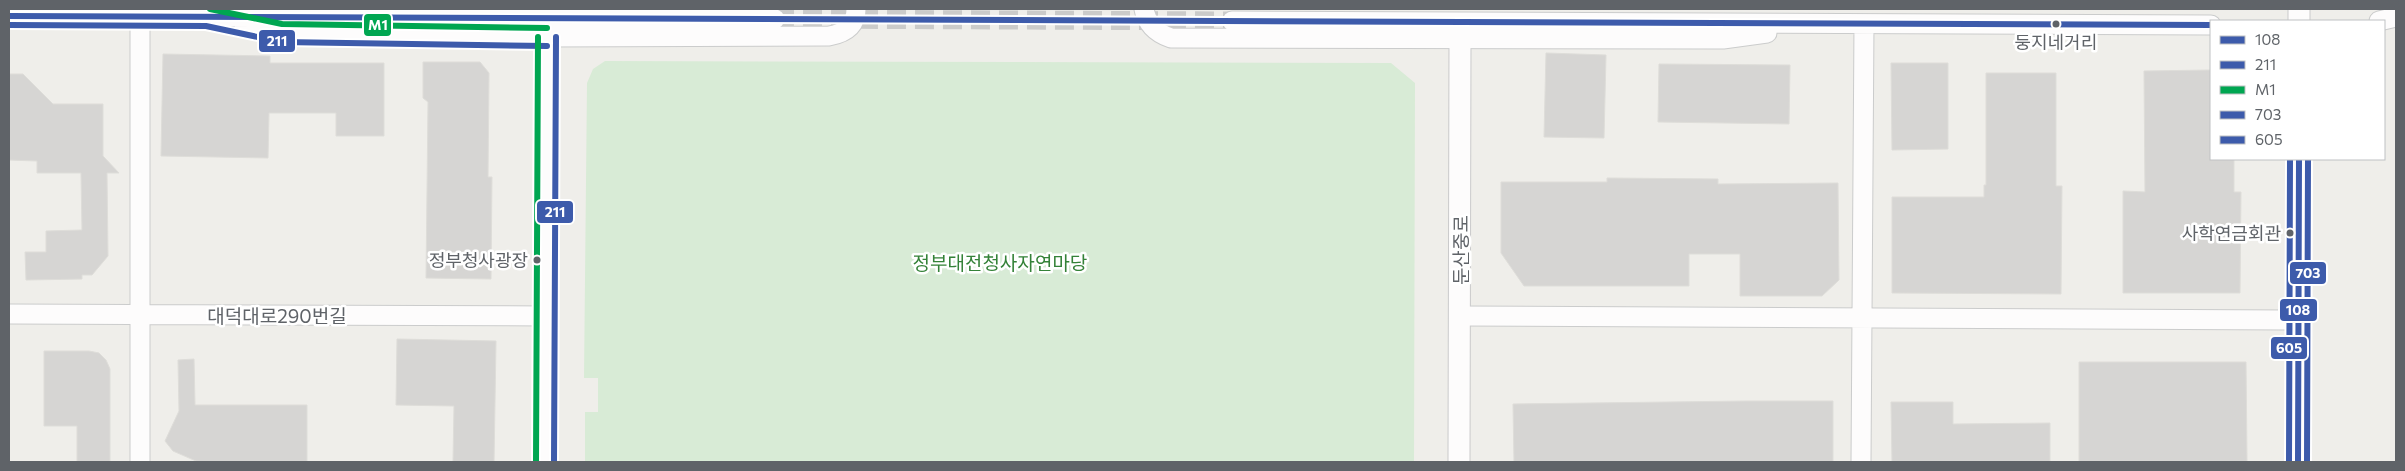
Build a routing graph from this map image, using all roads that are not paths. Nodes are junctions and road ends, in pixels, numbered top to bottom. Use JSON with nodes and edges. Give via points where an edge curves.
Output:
{"nodes":[{"id":1,"x":856,"y":9,"type":"edge"},
{"id":2,"x":1144,"y":9,"type":"edge"},
{"id":3,"x":2381,"y":9,"type":"edge"},
{"id":4,"x":2396,"y":13,"type":"edge"},
{"id":5,"x":9,"y":16,"type":"edge"},
{"id":6,"x":140,"y":17,"type":"junction"},
{"id":7,"x":206,"y":17,"type":"junction"},
{"id":8,"x":2396,"y":17,"type":"edge"},
{"id":9,"x":775,"y":19,"type":"tunnel mouth"},
{"id":10,"x":2383,"y":20,"type":"edge"},
{"id":11,"x":1232,"y":21,"type":"tunnel mouth"},
{"id":12,"x":1835,"y":24,"type":"junction"},
{"id":13,"x":1864,"y":24,"type":"junction"},
{"id":14,"x":2210,"y":25,"type":"edge"},
{"id":15,"x":547,"y":37,"type":"junction"},
{"id":16,"x":1460,"y":38,"type":"junction"},
{"id":17,"x":2299,"y":160,"type":"edge"},
{"id":18,"x":9,"y":314,"type":"edge"},
{"id":19,"x":140,"y":315,"type":"junction"},
{"id":20,"x":546,"y":316,"type":"junction"},
{"id":21,"x":1460,"y":316,"type":"junction"},
{"id":22,"x":1862,"y":318,"type":"junction"},
{"id":23,"x":2299,"y":320,"type":"junction"},
{"id":24,"x":140,"y":462,"type":"edge"},
{"id":25,"x":545,"y":462,"type":"edge"},
{"id":26,"x":1458,"y":462,"type":"edge"},
{"id":27,"x":1861,"y":462,"type":"edge"},
{"id":28,"x":2298,"y":462,"type":"edge"}],
"edges":[{"from":1,"to":15,"type":"street","via":[[856,20],[849,28],[829,36]]},
{"from":2,"to":16,"type":"street","via":[[1153,29],[1171,38]]},
{"from":3,"to":4,"type":"street"},
{"from":5,"to":6,"type":"street"},
{"from":6,"to":7,"type":"street"},
{"from":6,"to":19,"type":"street"},
{"from":7,"to":9,"type":"street"},
{"from":7,"to":15,"type":"street","via":[[281,33]]},
{"from":8,"to":10,"type":"street"},
{"from":11,"to":12,"type":"street"},
{"from":12,"to":13,"type":"street"},
{"from":12,"to":16,"type":"street","via":[[1724,39]]},
{"from":13,"to":14,"type":"street"},
{"from":13,"to":22,"type":"street"},
{"from":15,"to":20,"type":"main road"},
{"from":16,"to":21,"type":"main road","name":"둔산중로"},
{"from":17,"to":23,"type":"main road"},
{"from":18,"to":19,"type":"street","name":"대덕대로290번길"},
{"from":19,"to":20,"type":"street","name":"대덕대로290번길"},
{"from":19,"to":24,"type":"street"},
{"from":20,"to":25,"type":"main road"},
{"from":21,"to":22,"type":"street"},
{"from":21,"to":26,"type":"main road","name":"둔산중로"},
{"from":22,"to":23,"type":"street"},
{"from":22,"to":27,"type":"street"},
{"from":23,"to":28,"type":"main road"}]}
